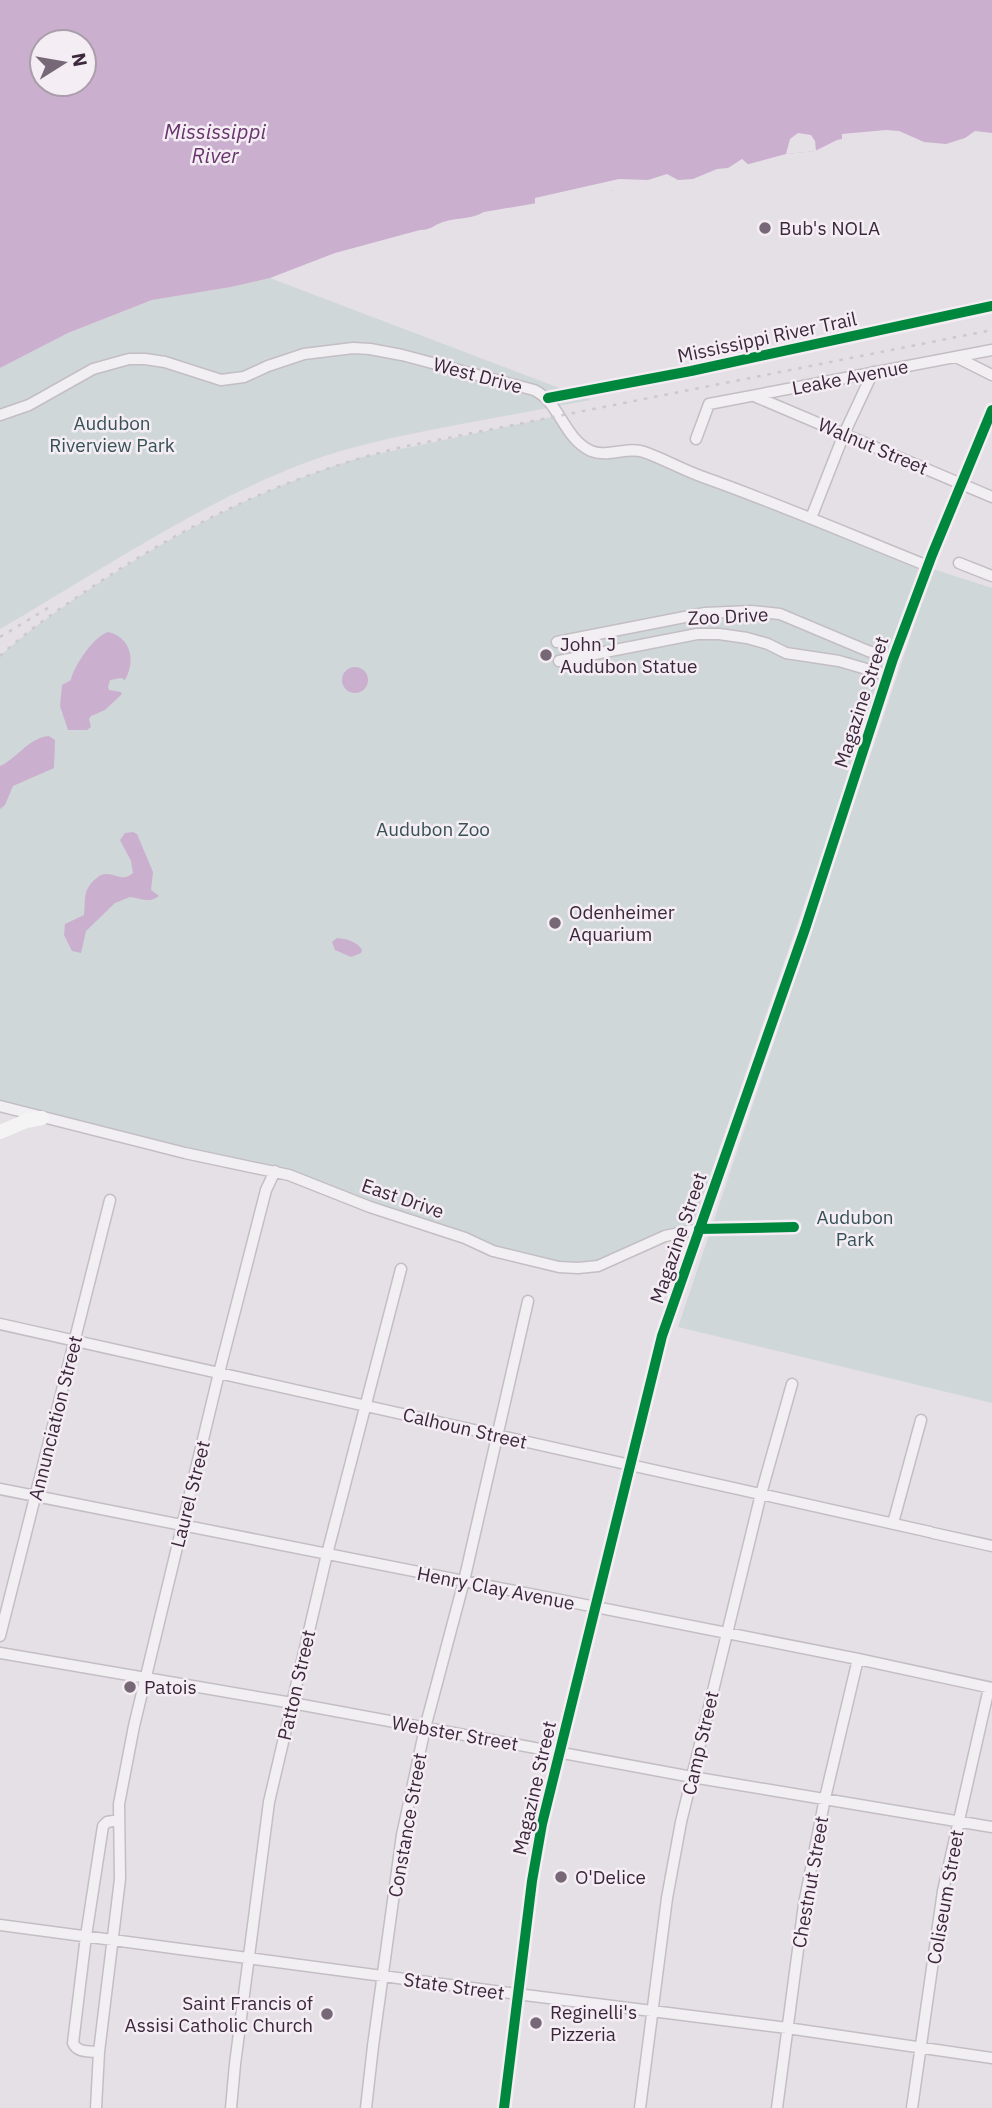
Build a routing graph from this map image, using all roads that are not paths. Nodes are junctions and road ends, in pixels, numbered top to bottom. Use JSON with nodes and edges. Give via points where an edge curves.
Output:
{"nodes":[{"id":1,"x":992,"y":350,"type":"edge"},
{"id":2,"x":956,"y":357,"type":"junction"},
{"id":3,"x":873,"y":372,"type":"junction"},
{"id":4,"x":992,"y":375,"type":"edge"},
{"id":5,"x":754,"y":396,"type":"junction"},
{"id":6,"x":992,"y":410,"type":"edge"},
{"id":7,"x":0,"y":415,"type":"edge"},
{"id":8,"x":844,"y":434,"type":"junction"},
{"id":9,"x":696,"y":439,"type":"dead end"},
{"id":10,"x":961,"y":483,"type":"junction"},
{"id":11,"x":992,"y":497,"type":"edge"},
{"id":12,"x":811,"y":518,"type":"junction"},
{"id":13,"x":959,"y":563,"type":"dead end"},
{"id":14,"x":928,"y":566,"type":"junction"},
{"id":15,"x":992,"y":576,"type":"edge"},
{"id":16,"x":557,"y":642,"type":"dead end"},
{"id":17,"x":893,"y":659,"type":"junction"},
{"id":18,"x":559,"y":661,"type":"dead end"},
{"id":19,"x":887,"y":675,"type":"junction"},
{"id":20,"x":0,"y":1107,"type":"edge"},
{"id":21,"x":41,"y":1118,"type":"junction"},
{"id":22,"x":0,"y":1132,"type":"edge"},
{"id":23,"x":275,"y":1171,"type":"junction"},
{"id":24,"x":110,"y":1200,"type":"dead end"},
{"id":25,"x":699,"y":1229,"type":"junction"},
{"id":26,"x":401,"y":1269,"type":"dead end"},
{"id":27,"x":528,"y":1301,"type":"dead end"},
{"id":28,"x":0,"y":1324,"type":"edge"},
{"id":29,"x":74,"y":1340,"type":"junction"},
{"id":30,"x":219,"y":1373,"type":"junction"},
{"id":31,"x":792,"y":1384,"type":"dead end"},
{"id":32,"x":366,"y":1406,"type":"junction"},
{"id":33,"x":921,"y":1420,"type":"dead end"},
{"id":34,"x":497,"y":1435,"type":"junction"},
{"id":35,"x":631,"y":1465,"type":"junction"},
{"id":36,"x":0,"y":1489,"type":"edge"},
{"id":37,"x":761,"y":1494,"type":"junction"},
{"id":38,"x":36,"y":1497,"type":"junction"},
{"id":39,"x":893,"y":1523,"type":"junction"},
{"id":40,"x":182,"y":1525,"type":"junction"},
{"id":41,"x":992,"y":1546,"type":"edge"},
{"id":42,"x":327,"y":1554,"type":"junction"},
{"id":43,"x":464,"y":1581,"type":"junction"},
{"id":44,"x":595,"y":1608,"type":"junction"},
{"id":45,"x":726,"y":1634,"type":"junction"},
{"id":46,"x":0,"y":1636,"type":"edge"},
{"id":47,"x":0,"y":1653,"type":"edge"},
{"id":48,"x":858,"y":1659,"type":"junction"},
{"id":49,"x":146,"y":1677,"type":"junction"},
{"id":50,"x":990,"y":1688,"type":"edge"},
{"id":51,"x":292,"y":1703,"type":"junction"},
{"id":52,"x":425,"y":1728,"type":"junction"},
{"id":53,"x":559,"y":1752,"type":"junction"},
{"id":54,"x":692,"y":1777,"type":"junction"},
{"id":55,"x":825,"y":1798,"type":"junction"},
{"id":56,"x":118,"y":1820,"type":"junction"},
{"id":57,"x":959,"y":1821,"type":"junction"},
{"id":58,"x":992,"y":1827,"type":"edge"},
{"id":59,"x":0,"y":1925,"type":"edge"},
{"id":60,"x":86,"y":1936,"type":"junction"},
{"id":61,"x":114,"y":1939,"type":"junction"},
{"id":62,"x":249,"y":1957,"type":"junction"},
{"id":63,"x":383,"y":1977,"type":"junction"},
{"id":64,"x":517,"y":1994,"type":"junction"},
{"id":65,"x":652,"y":2011,"type":"junction"},
{"id":66,"x":787,"y":2028,"type":"junction"},
{"id":67,"x":920,"y":2047,"type":"junction"},
{"id":68,"x":99,"y":2052,"type":"junction"},
{"id":69,"x":992,"y":2058,"type":"edge"},
{"id":70,"x":96,"y":2108,"type":"edge"},
{"id":71,"x":231,"y":2108,"type":"edge"},
{"id":72,"x":366,"y":2108,"type":"edge"},
{"id":73,"x":504,"y":2108,"type":"edge"},
{"id":74,"x":640,"y":2108,"type":"edge"},
{"id":75,"x":777,"y":2108,"type":"edge"},
{"id":76,"x":912,"y":2108,"type":"edge"}],
"edges":[{"from":1,"to":2,"type":"street","name":"Leake Avenue"},
{"from":2,"to":3,"type":"street","name":"Leake Avenue"},
{"from":2,"to":4,"type":"street"},
{"from":3,"to":5,"type":"street","name":"Leake Avenue"},
{"from":3,"to":8,"type":"street"},
{"from":5,"to":8,"type":"street","name":"Walnut Street"},
{"from":5,"to":9,"type":"street","name":"Leake Avenue","via":[[709,404]]},
{"from":6,"to":10,"type":"street","name":"Magazine Street"},
{"from":7,"to":12,"type":"street","name":"West Drive","via":[[29,405],[93,369],[129,359],[165,362],[221,380],[244,377],[304,354],[370,349],[534,390],[548,398],[577,441],[594,452],[642,451]]},
{"from":8,"to":10,"type":"street","name":"Walnut Street"},
{"from":8,"to":12,"type":"street"},
{"from":10,"to":11,"type":"street","name":"Walnut Street"},
{"from":10,"to":14,"type":"street","name":"Magazine Street"},
{"from":12,"to":14,"type":"street","name":"West Drive"},
{"from":13,"to":15,"type":"street"},
{"from":14,"to":17,"type":"street","name":"Magazine Street"},
{"from":16,"to":17,"type":"street","name":"Zoo Drive","via":[[705,613],[751,611],[780,614]]},
{"from":17,"to":19,"type":"street","name":"Magazine Street"},
{"from":18,"to":19,"type":"street","name":"Zoo Drive","via":[[697,634],[719,634]]},
{"from":19,"to":25,"type":"street","name":"Magazine Street","via":[[805,929]]},
{"from":20,"to":21,"type":"street","name":"East Drive"},
{"from":21,"to":22,"type":"street"},
{"from":21,"to":23,"type":"street","name":"East Drive"},
{"from":23,"to":25,"type":"street","name":"East Drive","via":[[493,1251],[559,1267],[598,1266],[665,1236]]},
{"from":23,"to":30,"type":"street","name":"Laurel Street"},
{"from":24,"to":29,"type":"street","name":"Annunciation Street"},
{"from":25,"to":35,"type":"street","name":"Magazine Street","via":[[662,1336]]},
{"from":26,"to":32,"type":"street","name":"Patton Street"},
{"from":27,"to":34,"type":"street","name":"Constance Street"},
{"from":28,"to":29,"type":"street","name":"Calhoun Street"},
{"from":29,"to":30,"type":"street","name":"Calhoun Street"},
{"from":29,"to":38,"type":"street","name":"Annunciation Street"},
{"from":30,"to":32,"type":"street","name":"Calhoun Street"},
{"from":30,"to":40,"type":"street","name":"Laurel Street"},
{"from":31,"to":37,"type":"street","name":"Camp Street"},
{"from":32,"to":34,"type":"street","name":"Calhoun Street"},
{"from":32,"to":42,"type":"street","name":"Patton Street"},
{"from":33,"to":39,"type":"street"},
{"from":34,"to":35,"type":"street","name":"Calhoun Street"},
{"from":34,"to":43,"type":"street","name":"Constance Street"},
{"from":35,"to":37,"type":"street","name":"Calhoun Street"},
{"from":35,"to":44,"type":"street","name":"Magazine Street"},
{"from":36,"to":38,"type":"street","name":"Henry Clay Avenue"},
{"from":37,"to":39,"type":"street","name":"Calhoun Street"},
{"from":37,"to":45,"type":"street","name":"Camp Street"},
{"from":38,"to":40,"type":"street","name":"Henry Clay Avenue"},
{"from":38,"to":46,"type":"street","name":"Annunciation Street"},
{"from":39,"to":41,"type":"street","name":"Calhoun Street"},
{"from":40,"to":42,"type":"street","name":"Henry Clay Avenue"},
{"from":40,"to":49,"type":"street","name":"Laurel Street"},
{"from":42,"to":43,"type":"street","name":"Henry Clay Avenue"},
{"from":42,"to":51,"type":"street","name":"Patton Street"},
{"from":43,"to":44,"type":"street","name":"Henry Clay Avenue"},
{"from":43,"to":52,"type":"street","name":"Constance Street"},
{"from":44,"to":45,"type":"street","name":"Henry Clay Avenue"},
{"from":44,"to":53,"type":"street","name":"Magazine Street"},
{"from":45,"to":48,"type":"street","name":"Henry Clay Avenue"},
{"from":45,"to":54,"type":"street","name":"Camp Street"},
{"from":47,"to":49,"type":"street","name":"Webster Street"},
{"from":48,"to":50,"type":"street","name":"Henry Clay Avenue"},
{"from":48,"to":55,"type":"street","name":"Chestnut Street"},
{"from":49,"to":51,"type":"street","name":"Webster Street"},
{"from":49,"to":56,"type":"street","name":"Laurel Street"},
{"from":50,"to":57,"type":"street","name":"Coliseum Street"},
{"from":51,"to":52,"type":"street","name":"Webster Street"},
{"from":51,"to":62,"type":"street","name":"Patton Street","via":[[270,1802]]},
{"from":52,"to":53,"type":"street","name":"Webster Street"},
{"from":52,"to":63,"type":"street","name":"Constance Street","via":[[402,1835]]},
{"from":53,"to":54,"type":"street","name":"Webster Street"},
{"from":53,"to":64,"type":"street","name":"Magazine Street","via":[[532,1881]]},
{"from":54,"to":55,"type":"street","name":"Webster Street"},
{"from":54,"to":65,"type":"street","name":"Camp Street","via":[[667,1898]]},
{"from":55,"to":57,"type":"street","name":"Webster Street"},
{"from":55,"to":66,"type":"street","name":"Chestnut Street"},
{"from":56,"to":60,"type":"street","name":"Laurel Street","via":[[103,1826]]},
{"from":56,"to":61,"type":"street","name":"Laurel Street","via":[[120,1879]]},
{"from":57,"to":58,"type":"street","name":"Webster Street"},
{"from":57,"to":67,"type":"street","name":"Coliseum Street","via":[[943,1891]]},
{"from":59,"to":60,"type":"street","name":"State Street"},
{"from":60,"to":61,"type":"street","name":"State Street"},
{"from":60,"to":68,"type":"street","name":"Laurel Street","via":[[73,2043],[79,2050]]},
{"from":61,"to":62,"type":"street","name":"State Street"},
{"from":61,"to":68,"type":"street","name":"Laurel Street"},
{"from":62,"to":63,"type":"street","name":"State Street"},
{"from":62,"to":71,"type":"street","name":"Patton Street"},
{"from":63,"to":64,"type":"street","name":"State Street"},
{"from":63,"to":72,"type":"street","name":"Constance Street"},
{"from":64,"to":65,"type":"street","name":"State Street"},
{"from":64,"to":73,"type":"street","name":"Magazine Street"},
{"from":65,"to":66,"type":"street","name":"State Street"},
{"from":65,"to":74,"type":"street","name":"Camp Street"},
{"from":66,"to":67,"type":"street","name":"State Street"},
{"from":66,"to":75,"type":"street","name":"Chestnut Street"},
{"from":67,"to":69,"type":"street","name":"State Street"},
{"from":67,"to":76,"type":"street","name":"Coliseum Street"},
{"from":68,"to":70,"type":"street","name":"Laurel Street"}]}
